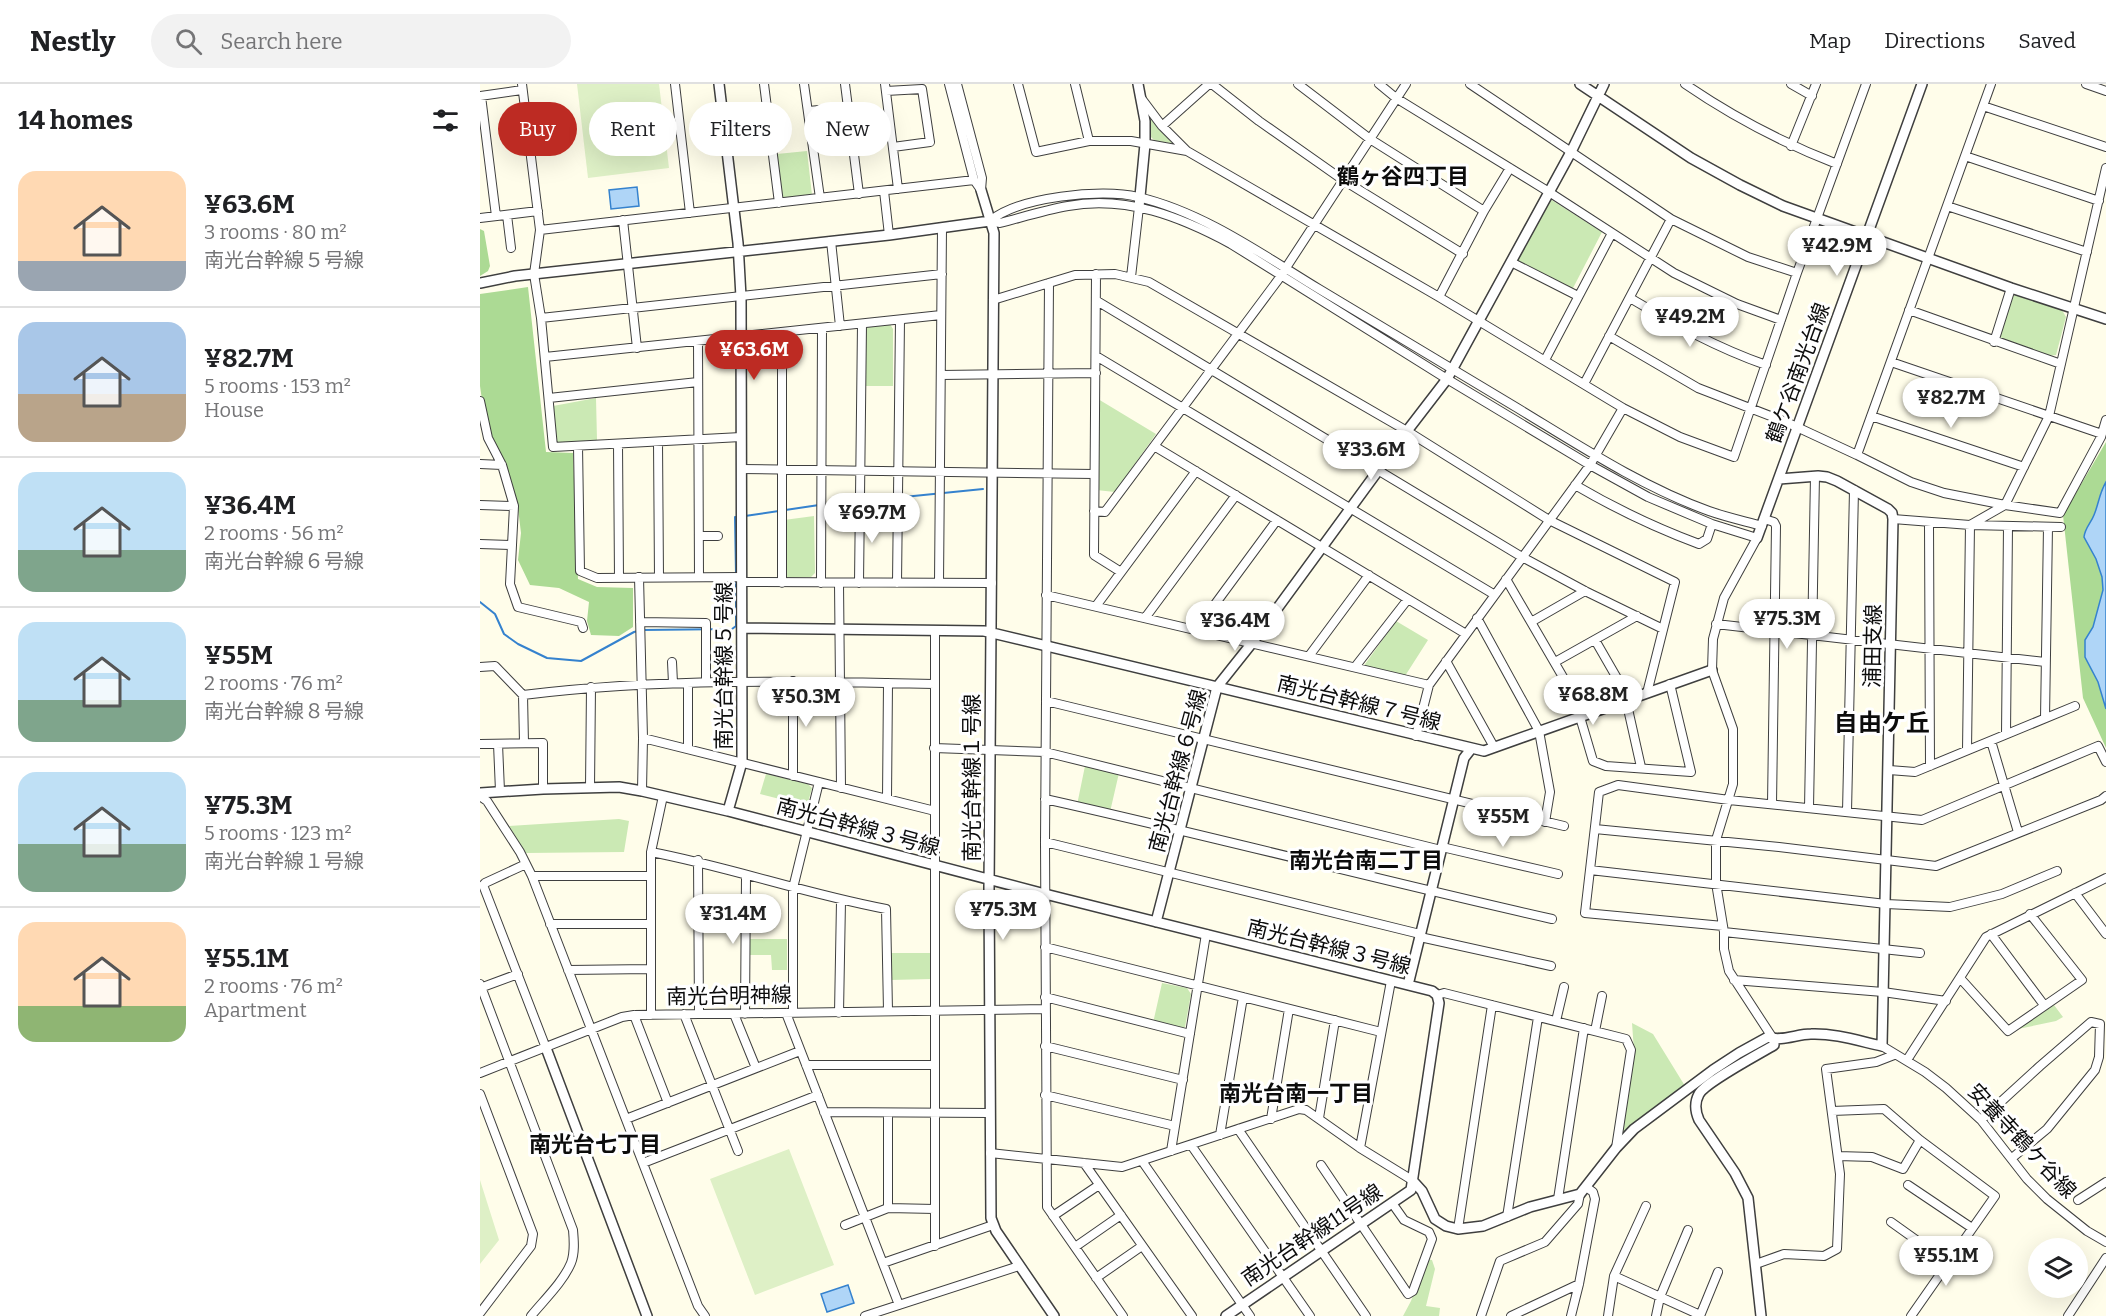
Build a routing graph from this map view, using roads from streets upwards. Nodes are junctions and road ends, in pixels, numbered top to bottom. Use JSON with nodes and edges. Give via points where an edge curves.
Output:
{"nodes":[{"id":1,"x":675,"y":84,"type":"edge"},
{"id":2,"x":719,"y":84,"type":"edge"},
{"id":3,"x":764,"y":84,"type":"edge"},
{"id":4,"x":804,"y":84,"type":"edge"},
{"id":5,"x":845,"y":84,"type":"edge"},
{"id":6,"x":949,"y":84,"type":"edge"},
{"id":7,"x":957,"y":84,"type":"edge"},
{"id":8,"x":1018,"y":84,"type":"edge"},
{"id":9,"x":1075,"y":84,"type":"edge"},
{"id":10,"x":1138,"y":84,"type":"edge"},
{"id":11,"x":1211,"y":84,"type":"edge"},
{"id":12,"x":1298,"y":84,"type":"edge"},
{"id":13,"x":1379,"y":84,"type":"edge"},
{"id":14,"x":1406,"y":84,"type":"edge"},
{"id":15,"x":1470,"y":84,"type":"edge"},
{"id":16,"x":1580,"y":84,"type":"edge"},
{"id":17,"x":1604,"y":84,"type":"edge"},
{"id":18,"x":1685,"y":84,"type":"edge"},
{"id":19,"x":1791,"y":84,"type":"edge"},
{"id":20,"x":1816,"y":84,"type":"edge"},
{"id":21,"x":1866,"y":84,"type":"edge"},
{"id":22,"x":1922,"y":84,"type":"edge"},
{"id":23,"x":1991,"y":84,"type":"edge"},
{"id":24,"x":2086,"y":84,"type":"edge"},
{"id":25,"x":522,"y":87,"type":"edge"},
{"id":26,"x":886,"y":88,"type":"edge"},
{"id":27,"x":2106,"y":91,"type":"edge"},
{"id":28,"x":481,"y":96,"type":"edge"},
{"id":29,"x":1597,"y":96,"type":"junction"},
{"id":30,"x":1812,"y":96,"type":"junction"},
{"id":31,"x":1396,"y":98,"type":"junction"},
{"id":32,"x":1141,"y":99,"type":"junction"},
{"id":33,"x":807,"y":102,"type":"edge"},
{"id":34,"x":848,"y":102,"type":"edge"},
{"id":35,"x":1983,"y":106,"type":"junction"},
{"id":36,"x":1162,"y":126,"type":"junction"},
{"id":37,"x":1370,"y":139,"type":"junction"},
{"id":38,"x":1089,"y":141,"type":"junction"},
{"id":39,"x":1145,"y":144,"type":"junction"},
{"id":40,"x":1791,"y":146,"type":"junction"},
{"id":41,"x":893,"y":147,"type":"junction"},
{"id":42,"x":2106,"y":147,"type":"edge"},
{"id":43,"x":1188,"y":151,"type":"junction"},
{"id":44,"x":1571,"y":152,"type":"junction"},
{"id":45,"x":815,"y":156,"type":"edge"},
{"id":46,"x":855,"y":156,"type":"edge"},
{"id":47,"x":1965,"y":156,"type":"junction"},
{"id":48,"x":1837,"y":164,"type":"junction"},
{"id":49,"x":1510,"y":168,"type":"junction"},
{"id":50,"x":2106,"y":168,"type":"edge"},
{"id":51,"x":974,"y":180,"type":"junction"},
{"id":52,"x":1343,"y":180,"type":"junction"},
{"id":53,"x":898,"y":189,"type":"junction"},
{"id":54,"x":981,"y":190,"type":"junction"},
{"id":55,"x":884,"y":191,"type":"junction"},
{"id":56,"x":1549,"y":192,"type":"junction"},
{"id":57,"x":860,"y":194,"type":"junction"},
{"id":58,"x":820,"y":198,"type":"junction"},
{"id":59,"x":2098,"y":201,"type":"junction"},
{"id":60,"x":1139,"y":202,"type":"junction"},
{"id":61,"x":779,"y":203,"type":"junction"},
{"id":62,"x":1947,"y":206,"type":"junction"},
{"id":63,"x":733,"y":208,"type":"junction"},
{"id":64,"x":538,"y":211,"type":"junction"},
{"id":65,"x":1484,"y":211,"type":"junction"},
{"id":66,"x":690,"y":213,"type":"junction"},
{"id":67,"x":507,"y":215,"type":"junction"},
{"id":68,"x":496,"y":216,"type":"junction"},
{"id":69,"x":480,"y":218,"type":"edge"},
{"id":70,"x":1671,"y":219,"type":"junction"},
{"id":71,"x":1817,"y":219,"type":"junction"},
{"id":72,"x":623,"y":220,"type":"junction"},
{"id":73,"x":990,"y":221,"type":"junction"},
{"id":74,"x":1315,"y":224,"type":"junction"},
{"id":75,"x":942,"y":228,"type":"junction"},
{"id":76,"x":540,"y":230,"type":"junction"},
{"id":77,"x":1612,"y":232,"type":"junction"},
{"id":78,"x":889,"y":235,"type":"junction"},
{"id":79,"x":1866,"y":236,"type":"junction"},
{"id":80,"x":831,"y":241,"type":"junction"},
{"id":81,"x":511,"y":248,"type":"dead end"},
{"id":82,"x":738,"y":251,"type":"junction"},
{"id":83,"x":2087,"y":252,"type":"junction"},
{"id":84,"x":1463,"y":254,"type":"junction"},
{"id":85,"x":1928,"y":257,"type":"junction"},
{"id":86,"x":1651,"y":258,"type":"junction"},
{"id":87,"x":1511,"y":262,"type":"junction"},
{"id":88,"x":628,"y":263,"type":"junction"},
{"id":89,"x":1283,"y":272,"type":"junction"},
{"id":90,"x":1797,"y":273,"type":"junction"},
{"id":91,"x":534,"y":274,"type":"junction"},
{"id":92,"x":942,"y":274,"type":"junction"},
{"id":93,"x":1096,"y":274,"type":"junction"},
{"id":94,"x":1131,"y":277,"type":"junction"},
{"id":95,"x":480,"y":283,"type":"edge"},
{"id":96,"x":1049,"y":283,"type":"junction"},
{"id":97,"x":836,"y":286,"type":"junction"},
{"id":98,"x":2011,"y":288,"type":"junction"},
{"id":99,"x":1578,"y":296,"type":"junction"},
{"id":100,"x":741,"y":297,"type":"junction"},
{"id":101,"x":1439,"y":297,"type":"junction"},
{"id":102,"x":1630,"y":298,"type":"junction"},
{"id":103,"x":993,"y":300,"type":"junction"},
{"id":104,"x":1097,"y":301,"type":"junction"},
{"id":105,"x":633,"y":308,"type":"junction"},
{"id":106,"x":2074,"y":308,"type":"junction"},
{"id":107,"x":1909,"y":310,"type":"junction"},
{"id":108,"x":941,"y":315,"type":"junction"},
{"id":109,"x":541,"y":318,"type":"junction"},
{"id":110,"x":2106,"y":319,"type":"edge"},
{"id":111,"x":900,"y":320,"type":"junction"},
{"id":112,"x":1781,"y":320,"type":"junction"},
{"id":113,"x":1478,"y":322,"type":"junction"},
{"id":114,"x":862,"y":324,"type":"junction"},
{"id":115,"x":840,"y":326,"type":"junction"},
{"id":116,"x":822,"y":328,"type":"junction"},
{"id":117,"x":1239,"y":332,"type":"junction"},
{"id":118,"x":782,"y":333,"type":"junction"},
{"id":119,"x":1609,"y":336,"type":"junction"},
{"id":120,"x":741,"y":338,"type":"junction"},
{"id":121,"x":698,"y":341,"type":"junction"},
{"id":122,"x":1994,"y":342,"type":"junction"},
{"id":123,"x":638,"y":348,"type":"junction"},
{"id":124,"x":1096,"y":356,"type":"junction"},
{"id":125,"x":545,"y":357,"type":"junction"},
{"id":126,"x":1545,"y":360,"type":"junction"},
{"id":127,"x":1891,"y":362,"type":"junction"},
{"id":128,"x":2061,"y":364,"type":"junction"},
{"id":129,"x":1766,"y":365,"type":"junction"},
{"id":130,"x":1211,"y":370,"type":"junction"},
{"id":131,"x":1453,"y":370,"type":"junction"},
{"id":132,"x":1096,"y":373,"type":"junction"},
{"id":133,"x":1048,"y":374,"type":"junction"},
{"id":134,"x":941,"y":375,"type":"junction"},
{"id":135,"x":993,"y":375,"type":"junction"},
{"id":136,"x":1447,"y":379,"type":"junction"},
{"id":137,"x":698,"y":382,"type":"junction"},
{"id":138,"x":1584,"y":384,"type":"junction"},
{"id":139,"x":549,"y":398,"type":"junction"},
{"id":140,"x":480,"y":400,"type":"edge"},
{"id":141,"x":1183,"y":408,"type":"junction"},
{"id":142,"x":1623,"y":408,"type":"junction"},
{"id":143,"x":1750,"y":409,"type":"junction"},
{"id":144,"x":1871,"y":416,"type":"junction"},
{"id":145,"x":2049,"y":416,"type":"junction"},
{"id":146,"x":2106,"y":420,"type":"edge"},
{"id":147,"x":1798,"y":428,"type":"junction"},
{"id":148,"x":1407,"y":431,"type":"junction"},
{"id":149,"x":2102,"y":434,"type":"junction"},
{"id":150,"x":741,"y":437,"type":"junction"},
{"id":151,"x":484,"y":439,"type":"edge"},
{"id":152,"x":699,"y":440,"type":"junction"},
{"id":153,"x":658,"y":442,"type":"junction"},
{"id":154,"x":618,"y":444,"type":"junction"},
{"id":155,"x":578,"y":446,"type":"junction"},
{"id":156,"x":1154,"y":446,"type":"junction"},
{"id":157,"x":1857,"y":455,"type":"junction"},
{"id":158,"x":1596,"y":456,"type":"junction"},
{"id":159,"x":480,"y":464,"type":"edge"},
{"id":160,"x":501,"y":465,"type":"junction"},
{"id":161,"x":1590,"y":465,"type":"junction"},
{"id":162,"x":2024,"y":467,"type":"junction"},
{"id":163,"x":741,"y":469,"type":"junction"},
{"id":164,"x":782,"y":470,"type":"junction"},
{"id":165,"x":821,"y":470,"type":"junction"},
{"id":166,"x":1378,"y":470,"type":"junction"},
{"id":167,"x":860,"y":471,"type":"junction"},
{"id":168,"x":898,"y":471,"type":"junction"},
{"id":169,"x":1196,"y":471,"type":"junction"},
{"id":170,"x":940,"y":472,"type":"junction"},
{"id":171,"x":992,"y":472,"type":"junction"},
{"id":172,"x":1047,"y":473,"type":"junction"},
{"id":173,"x":1094,"y":474,"type":"junction"},
{"id":174,"x":1815,"y":476,"type":"junction"},
{"id":175,"x":1779,"y":479,"type":"junction"},
{"id":176,"x":1575,"y":485,"type":"junction"},
{"id":177,"x":1854,"y":490,"type":"junction"},
{"id":178,"x":1236,"y":495,"type":"junction"},
{"id":179,"x":480,"y":505,"type":"edge"},
{"id":180,"x":2004,"y":505,"type":"junction"},
{"id":181,"x":514,"y":506,"type":"junction"},
{"id":182,"x":1350,"y":508,"type":"junction"},
{"id":183,"x":1094,"y":511,"type":"junction"},
{"id":184,"x":1893,"y":519,"type":"junction"},
{"id":185,"x":1277,"y":520,"type":"junction"},
{"id":186,"x":1550,"y":520,"type":"junction"},
{"id":187,"x":1763,"y":523,"type":"junction"},
{"id":188,"x":1929,"y":523,"type":"junction"},
{"id":189,"x":1712,"y":524,"type":"junction"},
{"id":190,"x":1970,"y":525,"type":"junction"},
{"id":191,"x":2008,"y":526,"type":"junction"},
{"id":192,"x":2048,"y":527,"type":"junction"},
{"id":193,"x":2061,"y":528,"type":"dead end"},
{"id":194,"x":699,"y":536,"type":"junction"},
{"id":195,"x":718,"y":536,"type":"dead end"},
{"id":196,"x":1757,"y":538,"type":"junction"},
{"id":197,"x":480,"y":544,"type":"edge"},
{"id":198,"x":512,"y":545,"type":"junction"},
{"id":199,"x":1322,"y":547,"type":"junction"},
{"id":200,"x":1522,"y":557,"type":"junction"},
{"id":201,"x":1121,"y":572,"type":"junction"},
{"id":202,"x":1369,"y":575,"type":"junction"},
{"id":203,"x":639,"y":577,"type":"junction"},
{"id":204,"x":659,"y":577,"type":"junction"},
{"id":205,"x":699,"y":577,"type":"junction"},
{"id":206,"x":619,"y":578,"type":"junction"},
{"id":207,"x":738,"y":579,"type":"junction"},
{"id":208,"x":1506,"y":579,"type":"junction"},
{"id":209,"x":782,"y":583,"type":"junction"},
{"id":210,"x":821,"y":583,"type":"junction"},
{"id":211,"x":839,"y":583,"type":"junction"},
{"id":212,"x":859,"y":583,"type":"junction"},
{"id":213,"x":897,"y":583,"type":"junction"},
{"id":214,"x":939,"y":583,"type":"junction"},
{"id":215,"x":992,"y":583,"type":"junction"},
{"id":216,"x":1585,"y":591,"type":"junction"},
{"id":217,"x":1046,"y":594,"type":"junction"},
{"id":218,"x":1495,"y":595,"type":"junction"},
{"id":219,"x":1408,"y":599,"type":"junction"},
{"id":220,"x":1096,"y":606,"type":"junction"},
{"id":221,"x":1637,"y":616,"type":"junction"},
{"id":222,"x":1145,"y":618,"type":"junction"},
{"id":223,"x":1477,"y":618,"type":"junction"},
{"id":224,"x":1532,"y":622,"type":"junction"},
{"id":225,"x":1716,"y":624,"type":"junction"},
{"id":226,"x":583,"y":627,"type":"dead end"},
{"id":227,"x":640,"y":627,"type":"junction"},
{"id":228,"x":742,"y":628,"type":"junction"},
{"id":229,"x":840,"y":629,"type":"junction"},
{"id":230,"x":1663,"y":629,"type":"junction"},
{"id":231,"x":935,"y":630,"type":"junction"},
{"id":232,"x":1196,"y":630,"type":"junction"},
{"id":233,"x":1775,"y":632,"type":"junction"},
{"id":234,"x":991,"y":633,"type":"junction"},
{"id":235,"x":1466,"y":634,"type":"junction"},
{"id":236,"x":1812,"y":636,"type":"junction"},
{"id":237,"x":1595,"y":640,"type":"junction"},
{"id":238,"x":1850,"y":640,"type":"junction"},
{"id":239,"x":1252,"y":643,"type":"junction"},
{"id":240,"x":1891,"y":644,"type":"junction"},
{"id":241,"x":1046,"y":646,"type":"junction"},
{"id":242,"x":1930,"y":649,"type":"junction"},
{"id":243,"x":1968,"y":653,"type":"junction"},
{"id":244,"x":1308,"y":656,"type":"junction"},
{"id":245,"x":2006,"y":657,"type":"junction"},
{"id":246,"x":1446,"y":661,"type":"junction"},
{"id":247,"x":672,"y":662,"type":"dead end"},
{"id":248,"x":2045,"y":662,"type":"junction"},
{"id":249,"x":1555,"y":663,"type":"junction"},
{"id":250,"x":480,"y":667,"type":"edge"},
{"id":251,"x":1355,"y":667,"type":"junction"},
{"id":252,"x":1712,"y":670,"type":"junction"},
{"id":253,"x":793,"y":681,"type":"junction"},
{"id":254,"x":705,"y":682,"type":"junction"},
{"id":255,"x":742,"y":682,"type":"junction"},
{"id":256,"x":840,"y":682,"type":"junction"},
{"id":257,"x":672,"y":683,"type":"junction"},
{"id":258,"x":688,"y":683,"type":"junction"},
{"id":259,"x":888,"y":683,"type":"junction"},
{"id":260,"x":640,"y":684,"type":"junction"},
{"id":261,"x":935,"y":684,"type":"junction"},
{"id":262,"x":1671,"y":684,"type":"junction"},
{"id":263,"x":1428,"y":685,"type":"junction"},
{"id":264,"x":591,"y":687,"type":"junction"},
{"id":265,"x":1217,"y":687,"type":"junction"},
{"id":266,"x":1647,"y":693,"type":"junction"},
{"id":267,"x":523,"y":695,"type":"junction"},
{"id":268,"x":1627,"y":700,"type":"junction"},
{"id":269,"x":1046,"y":701,"type":"junction"},
{"id":270,"x":2075,"y":706,"type":"dead end"},
{"id":271,"x":1582,"y":716,"type":"junction"},
{"id":272,"x":2045,"y":718,"type":"junction"},
{"id":273,"x":1539,"y":732,"type":"junction"},
{"id":274,"x":2006,"y":734,"type":"junction"},
{"id":275,"x":1416,"y":736,"type":"junction"},
{"id":276,"x":643,"y":738,"type":"junction"},
{"id":277,"x":1203,"y":739,"type":"junction"},
{"id":278,"x":1991,"y":741,"type":"junction"},
{"id":279,"x":524,"y":743,"type":"junction"},
{"id":280,"x":480,"y":744,"type":"edge"},
{"id":281,"x":498,"y":744,"type":"junction"},
{"id":282,"x":1494,"y":747,"type":"junction"},
{"id":283,"x":934,"y":748,"type":"junction"},
{"id":284,"x":688,"y":749,"type":"junction"},
{"id":285,"x":990,"y":749,"type":"junction"},
{"id":286,"x":1471,"y":749,"type":"junction"},
{"id":287,"x":1967,"y":750,"type":"junction"},
{"id":288,"x":1045,"y":752,"type":"junction"},
{"id":289,"x":742,"y":762,"type":"junction"},
{"id":290,"x":2106,"y":762,"type":"edge"},
{"id":291,"x":1930,"y":766,"type":"junction"},
{"id":292,"x":1641,"y":767,"type":"junction"},
{"id":293,"x":1889,"y":770,"type":"junction"},
{"id":294,"x":793,"y":776,"type":"junction"},
{"id":295,"x":819,"y":782,"type":"junction"},
{"id":296,"x":2004,"y":785,"type":"junction"},
{"id":297,"x":1191,"y":786,"type":"junction"},
{"id":298,"x":590,"y":788,"type":"junction"},
{"id":299,"x":841,"y":788,"type":"junction"},
{"id":300,"x":543,"y":789,"type":"junction"},
{"id":301,"x":500,"y":791,"type":"junction"},
{"id":302,"x":642,"y":791,"type":"junction"},
{"id":303,"x":480,"y":795,"type":"edge"},
{"id":304,"x":663,"y":796,"type":"junction"},
{"id":305,"x":2106,"y":796,"type":"edge"},
{"id":306,"x":887,"y":799,"type":"junction"},
{"id":307,"x":1045,"y":799,"type":"junction"},
{"id":308,"x":1453,"y":800,"type":"junction"},
{"id":309,"x":1729,"y":800,"type":"junction"},
{"id":310,"x":1772,"y":804,"type":"junction"},
{"id":311,"x":1809,"y":808,"type":"junction"},
{"id":312,"x":728,"y":812,"type":"junction"},
{"id":313,"x":935,"y":812,"type":"junction"},
{"id":314,"x":1847,"y":812,"type":"junction"},
{"id":315,"x":1887,"y":817,"type":"junction"},
{"id":316,"x":1545,"y":822,"type":"junction"},
{"id":317,"x":1564,"y":826,"type":"dead end"},
{"id":318,"x":1595,"y":829,"type":"junction"},
{"id":319,"x":1180,"y":830,"type":"junction"},
{"id":320,"x":807,"y":832,"type":"junction"},
{"id":321,"x":2018,"y":832,"type":"junction"},
{"id":322,"x":1716,"y":840,"type":"junction"},
{"id":323,"x":1045,"y":842,"type":"junction"},
{"id":324,"x":1442,"y":849,"type":"junction"},
{"id":325,"x":651,"y":852,"type":"junction"},
{"id":326,"x":698,"y":860,"type":"junction"},
{"id":327,"x":1887,"y":861,"type":"junction"},
{"id":328,"x":526,"y":864,"type":"junction"},
{"id":329,"x":935,"y":866,"type":"junction"},
{"id":330,"x":1590,"y":870,"type":"junction"},
{"id":331,"x":2056,"y":871,"type":"dead end"},
{"id":332,"x":1169,"y":872,"type":"junction"},
{"id":333,"x":1558,"y":873,"type":"dead end"},
{"id":334,"x":532,"y":876,"type":"junction"},
{"id":335,"x":650,"y":876,"type":"junction"},
{"id":336,"x":746,"y":876,"type":"junction"},
{"id":337,"x":2106,"y":878,"type":"edge"},
{"id":338,"x":989,"y":879,"type":"junction"},
{"id":339,"x":1716,"y":884,"type":"junction"},
{"id":340,"x":793,"y":888,"type":"junction"},
{"id":341,"x":1431,"y":892,"type":"junction"},
{"id":342,"x":2075,"y":893,"type":"junction"},
{"id":343,"x":1045,"y":894,"type":"junction"},
{"id":344,"x":841,"y":901,"type":"junction"},
{"id":345,"x":1886,"y":904,"type":"junction"},
{"id":346,"x":2030,"y":914,"type":"junction"},
{"id":347,"x":1552,"y":919,"type":"dead end"},
{"id":348,"x":1156,"y":922,"type":"junction"},
{"id":349,"x":550,"y":924,"type":"junction"},
{"id":350,"x":650,"y":924,"type":"junction"},
{"id":351,"x":1724,"y":929,"type":"junction"},
{"id":352,"x":1206,"y":934,"type":"junction"},
{"id":353,"x":1991,"y":934,"type":"junction"},
{"id":354,"x":2106,"y":934,"type":"edge"},
{"id":355,"x":1420,"y":936,"type":"junction"},
{"id":356,"x":1044,"y":947,"type":"junction"},
{"id":357,"x":1884,"y":950,"type":"junction"},
{"id":358,"x":1920,"y":953,"type":"dead end"},
{"id":359,"x":1551,"y":966,"type":"dead end"},
{"id":360,"x":651,"y":969,"type":"junction"},
{"id":361,"x":568,"y":970,"type":"junction"},
{"id":362,"x":518,"y":974,"type":"junction"},
{"id":363,"x":1960,"y":978,"type":"junction"},
{"id":364,"x":1734,"y":980,"type":"junction"},
{"id":365,"x":1391,"y":981,"type":"junction"},
{"id":366,"x":1408,"y":985,"type":"junction"},
{"id":367,"x":1198,"y":986,"type":"junction"},
{"id":368,"x":480,"y":987,"type":"edge"},
{"id":369,"x":1564,"y":987,"type":"dead end"},
{"id":370,"x":1883,"y":992,"type":"junction"},
{"id":371,"x":1437,"y":995,"type":"junction"},
{"id":372,"x":1602,"y":996,"type":"dead end"},
{"id":373,"x":1045,"y":998,"type":"junction"},
{"id":374,"x":1243,"y":998,"type":"junction"},
{"id":375,"x":1946,"y":1001,"type":"junction"},
{"id":376,"x":1492,"y":1005,"type":"junction"},
{"id":377,"x":2044,"y":1005,"type":"junction"},
{"id":378,"x":1045,"y":1009,"type":"junction"},
{"id":379,"x":1289,"y":1009,"type":"junction"},
{"id":380,"x":934,"y":1010,"type":"junction"},
{"id":381,"x":990,"y":1010,"type":"junction"},
{"id":382,"x":888,"y":1011,"type":"junction"},
{"id":383,"x":789,"y":1013,"type":"junction"},
{"id":384,"x":839,"y":1013,"type":"junction"},
{"id":385,"x":651,"y":1014,"type":"junction"},
{"id":386,"x":684,"y":1014,"type":"junction"},
{"id":387,"x":699,"y":1014,"type":"junction"},
{"id":388,"x":734,"y":1014,"type":"junction"},
{"id":389,"x":745,"y":1014,"type":"junction"},
{"id":390,"x":634,"y":1015,"type":"junction"},
{"id":391,"x":1538,"y":1017,"type":"junction"},
{"id":392,"x":1335,"y":1020,"type":"junction"},
{"id":393,"x":1556,"y":1021,"type":"junction"},
{"id":394,"x":1584,"y":1028,"type":"junction"},
{"id":395,"x":591,"y":1030,"type":"junction"},
{"id":396,"x":1595,"y":1031,"type":"junction"},
{"id":397,"x":1381,"y":1032,"type":"junction"},
{"id":398,"x":1190,"y":1034,"type":"junction"},
{"id":399,"x":1774,"y":1040,"type":"junction"},
{"id":400,"x":1045,"y":1046,"type":"junction"},
{"id":401,"x":1882,"y":1046,"type":"junction"},
{"id":402,"x":546,"y":1048,"type":"junction"},
{"id":403,"x":800,"y":1051,"type":"junction"},
{"id":404,"x":1894,"y":1054,"type":"junction"},
{"id":405,"x":1907,"y":1060,"type":"junction"},
{"id":406,"x":510,"y":1061,"type":"junction"},
{"id":407,"x":806,"y":1065,"type":"junction"},
{"id":408,"x":935,"y":1065,"type":"junction"},
{"id":409,"x":756,"y":1068,"type":"junction"},
{"id":410,"x":480,"y":1073,"type":"edge"},
{"id":411,"x":1183,"y":1080,"type":"junction"},
{"id":412,"x":712,"y":1085,"type":"junction"},
{"id":413,"x":480,"y":1094,"type":"edge"},
{"id":414,"x":818,"y":1095,"type":"junction"},
{"id":415,"x":1046,"y":1095,"type":"junction"},
{"id":416,"x":668,"y":1103,"type":"junction"},
{"id":417,"x":1832,"y":1111,"type":"junction"},
{"id":418,"x":824,"y":1112,"type":"junction"},
{"id":419,"x":888,"y":1113,"type":"junction"},
{"id":420,"x":990,"y":1113,"type":"junction"},
{"id":421,"x":935,"y":1114,"type":"junction"},
{"id":422,"x":1318,"y":1118,"type":"junction"},
{"id":423,"x":626,"y":1119,"type":"junction"},
{"id":424,"x":1271,"y":1119,"type":"junction"},
{"id":425,"x":1981,"y":1120,"type":"junction"},
{"id":426,"x":1175,"y":1126,"type":"junction"},
{"id":427,"x":1238,"y":1129,"type":"junction"},
{"id":428,"x":730,"y":1130,"type":"junction"},
{"id":429,"x":1220,"y":1135,"type":"junction"},
{"id":430,"x":1920,"y":1140,"type":"junction"},
{"id":431,"x":1191,"y":1145,"type":"junction"},
{"id":432,"x":1360,"y":1148,"type":"junction"},
{"id":433,"x":1616,"y":1148,"type":"junction"},
{"id":434,"x":738,"y":1151,"type":"dead end"},
{"id":435,"x":1172,"y":1151,"type":"junction"},
{"id":436,"x":990,"y":1153,"type":"junction"},
{"id":437,"x":1838,"y":1156,"type":"junction"},
{"id":438,"x":2012,"y":1158,"type":"junction"},
{"id":439,"x":1046,"y":1159,"type":"junction"},
{"id":440,"x":1142,"y":1161,"type":"junction"},
{"id":441,"x":643,"y":1163,"type":"junction"},
{"id":442,"x":1084,"y":1163,"type":"junction"},
{"id":443,"x":1321,"y":1165,"type":"dead end"},
{"id":444,"x":1412,"y":1180,"type":"junction"},
{"id":445,"x":2106,"y":1182,"type":"edge"},
{"id":446,"x":1099,"y":1185,"type":"junction"},
{"id":447,"x":1908,"y":1185,"type":"dead end"},
{"id":448,"x":1583,"y":1191,"type":"junction"},
{"id":449,"x":1558,"y":1199,"type":"junction"},
{"id":450,"x":2078,"y":1200,"type":"dead end"},
{"id":451,"x":1392,"y":1203,"type":"junction"},
{"id":452,"x":1646,"y":1206,"type":"dead end"},
{"id":453,"x":888,"y":1208,"type":"junction"},
{"id":454,"x":935,"y":1209,"type":"junction"},
{"id":455,"x":1121,"y":1215,"type":"junction"},
{"id":456,"x":1053,"y":1216,"type":"junction"},
{"id":457,"x":865,"y":1217,"type":"junction"},
{"id":458,"x":1507,"y":1217,"type":"junction"},
{"id":459,"x":1891,"y":1222,"type":"dead end"},
{"id":460,"x":1361,"y":1224,"type":"junction"},
{"id":461,"x":844,"y":1225,"type":"dead end"},
{"id":462,"x":993,"y":1225,"type":"junction"},
{"id":463,"x":1972,"y":1228,"type":"junction"},
{"id":464,"x":1458,"y":1229,"type":"junction"},
{"id":465,"x":1688,"y":1230,"type":"dead end"},
{"id":466,"x":2106,"y":1242,"type":"edge"},
{"id":467,"x":935,"y":1246,"type":"junction"},
{"id":468,"x":1142,"y":1246,"type":"junction"},
{"id":469,"x":1075,"y":1247,"type":"junction"},
{"id":470,"x":1322,"y":1250,"type":"junction"},
{"id":471,"x":2106,"y":1258,"type":"edge"},
{"id":472,"x":1947,"y":1262,"type":"junction"},
{"id":473,"x":883,"y":1263,"type":"junction"},
{"id":474,"x":1756,"y":1264,"type":"junction"},
{"id":475,"x":1020,"y":1266,"type":"junction"},
{"id":476,"x":1718,"y":1272,"type":"dead end"},
{"id":477,"x":1614,"y":1276,"type":"junction"},
{"id":478,"x":1283,"y":1277,"type":"junction"},
{"id":479,"x":1096,"y":1278,"type":"junction"},
{"id":480,"x":1579,"y":1284,"type":"junction"},
{"id":481,"x":1660,"y":1297,"type":"junction"},
{"id":482,"x":899,"y":1305,"type":"junction"},
{"id":483,"x":1242,"y":1305,"type":"junction"},
{"id":484,"x":480,"y":1313,"type":"edge"},
{"id":485,"x":531,"y":1316,"type":"edge"},
{"id":486,"x":647,"y":1316,"type":"edge"},
{"id":487,"x":705,"y":1316,"type":"edge"},
{"id":488,"x":865,"y":1316,"type":"edge"},
{"id":489,"x":1054,"y":1316,"type":"edge"},
{"id":490,"x":1122,"y":1316,"type":"edge"},
{"id":491,"x":1192,"y":1316,"type":"edge"},
{"id":492,"x":1226,"y":1316,"type":"edge"},
{"id":493,"x":1250,"y":1316,"type":"edge"},
{"id":494,"x":1310,"y":1316,"type":"edge"},
{"id":495,"x":1366,"y":1316,"type":"edge"},
{"id":496,"x":1481,"y":1316,"type":"edge"},
{"id":497,"x":1511,"y":1316,"type":"edge"},
{"id":498,"x":1571,"y":1316,"type":"edge"},
{"id":499,"x":1608,"y":1316,"type":"edge"},
{"id":500,"x":1656,"y":1316,"type":"edge"},
{"id":501,"x":1700,"y":1316,"type":"edge"},
{"id":502,"x":1761,"y":1316,"type":"edge"},
{"id":503,"x":1911,"y":1316,"type":"edge"},
{"id":504,"x":2068,"y":1316,"type":"edge"}],
"edges":[{"from":1,"to":66,"type":"street"},
{"from":2,"to":63,"type":"street","name":"南光台幹線５号線"},
{"from":3,"to":61,"type":"street"},
{"from":4,"to":33,"type":"street"},
{"from":5,"to":34,"type":"street"},
{"from":6,"to":51,"type":"street"},
{"from":7,"to":54,"type":"street","via":[[982,178]]},
{"from":8,"to":38,"type":"street","via":[[1036,152]]},
{"from":9,"to":38,"type":"street"},
{"from":10,"to":32,"type":"street"},
{"from":11,"to":36,"type":"street"},
{"from":11,"to":52,"type":"street","via":[[1258,122]]},
{"from":12,"to":37,"type":"street"},
{"from":13,"to":31,"type":"street"},
{"from":14,"to":31,"type":"street"},
{"from":15,"to":44,"type":"street"},
{"from":16,"to":29,"type":"street"},
{"from":17,"to":29,"type":"street","name":"南光台幹線６号線"},
{"from":18,"to":40,"type":"street","via":[[1725,111]]},
{"from":19,"to":30,"type":"street"},
{"from":20,"to":30,"type":"street"},
{"from":21,"to":48,"type":"street"},
{"from":22,"to":79,"type":"street","name":"鶴ケ谷南光台線"},
{"from":23,"to":35,"type":"street"},
{"from":24,"to":27,"type":"street"},
{"from":25,"to":28,"type":"street"},
{"from":25,"to":64,"type":"street"},
{"from":26,"to":41,"type":"street"},
{"from":26,"to":41,"type":"street","via":[[922,89],[930,142]]},
{"from":28,"to":68,"type":"street"},
{"from":29,"to":44,"type":"street","name":"南光台幹線６号線"},
{"from":29,"to":71,"type":"street","via":[[1691,158],[1783,206]]},
{"from":30,"to":40,"type":"street"},
{"from":31,"to":37,"type":"street"},
{"from":31,"to":49,"type":"street"},
{"from":32,"to":36,"type":"street"},
{"from":32,"to":39,"type":"street"},
{"from":35,"to":42,"type":"street"},
{"from":35,"to":47,"type":"street"},
{"from":36,"to":43,"type":"street"},
{"from":37,"to":52,"type":"street"},
{"from":37,"to":65,"type":"street"},
{"from":38,"to":39,"type":"street"},
{"from":39,"to":43,"type":"street"},
{"from":39,"to":60,"type":"street"},
{"from":40,"to":48,"type":"street"},
{"from":41,"to":53,"type":"street"},
{"from":43,"to":74,"type":"street"},
{"from":44,"to":56,"type":"street","name":"南光台幹線６号線"},
{"from":44,"to":70,"type":"street"},
{"from":45,"to":58,"type":"street"},
{"from":46,"to":57,"type":"street"},
{"from":47,"to":59,"type":"street"},
{"from":47,"to":62,"type":"street"},
{"from":48,"to":71,"type":"street"},
{"from":49,"to":56,"type":"street"},
{"from":49,"to":65,"type":"street"},
{"from":50,"to":59,"type":"street"},
{"from":51,"to":53,"type":"street"},
{"from":51,"to":54,"type":"street"},
{"from":52,"to":74,"type":"street"},
{"from":52,"to":84,"type":"street"},
{"from":53,"to":55,"type":"street"},
{"from":54,"to":73,"type":"street","name":"南光台幹線１号線"},
{"from":55,"to":57,"type":"street"},
{"from":55,"to":78,"type":"street"},
{"from":56,"to":77,"type":"street"},
{"from":56,"to":87,"type":"street","name":"南光台幹線６号線"},
{"from":57,"to":58,"type":"street"},
{"from":58,"to":61,"type":"street"},
{"from":59,"to":83,"type":"street"},
{"from":60,"to":73,"type":"street","via":[[1089,203],[1000,223]]},
{"from":60,"to":89,"type":"street","via":[[1201,228]]},
{"from":60,"to":94,"type":"street"},
{"from":61,"to":63,"type":"street"},
{"from":62,"to":83,"type":"street"},
{"from":62,"to":85,"type":"street"},
{"from":63,"to":66,"type":"street"},
{"from":63,"to":82,"type":"street","name":"南光台幹線５号線"},
{"from":64,"to":67,"type":"street"},
{"from":64,"to":76,"type":"street"},
{"from":65,"to":84,"type":"street"},
{"from":66,"to":72,"type":"street"},
{"from":67,"to":68,"type":"street"},
{"from":67,"to":81,"type":"street"},
{"from":68,"to":69,"type":"street"},
{"from":70,"to":86,"type":"street"},
{"from":70,"to":90,"type":"street","via":[[1748,257]]},
{"from":71,"to":79,"type":"street"},
{"from":71,"to":90,"type":"street"},
{"from":72,"to":76,"type":"street"},
{"from":72,"to":88,"type":"street"},
{"from":73,"to":75,"type":"street"},
{"from":73,"to":103,"type":"street","name":"南光台幹線１号線","via":[[994,233]]},
{"from":74,"to":89,"type":"street"},
{"from":74,"to":101,"type":"street"},
{"from":75,"to":78,"type":"street"},
{"from":75,"to":92,"type":"street"},
{"from":76,"to":91,"type":"street"},
{"from":77,"to":86,"type":"street"},
{"from":77,"to":99,"type":"street"},
{"from":78,"to":80,"type":"street"},
{"from":79,"to":85,"type":"street"},
{"from":79,"to":147,"type":"street","name":"鶴ケ谷南光台線"},
{"from":80,"to":82,"type":"street"},
{"from":80,"to":97,"type":"street"},
{"from":82,"to":88,"type":"street"},
{"from":82,"to":100,"type":"street","name":"南光台幹線５号線"},
{"from":83,"to":106,"type":"street"},
{"from":84,"to":101,"type":"street"},
{"from":85,"to":98,"type":"street"},
{"from":85,"to":107,"type":"street"},
{"from":86,"to":102,"type":"street"},
{"from":86,"to":112,"type":"street","via":[[1703,288]]},
{"from":87,"to":99,"type":"street"},
{"from":87,"to":113,"type":"street","name":"南光台幹線６号線"},
{"from":88,"to":91,"type":"street"},
{"from":88,"to":105,"type":"street"},
{"from":89,"to":117,"type":"street"},
{"from":89,"to":131,"type":"street"},
{"from":89,"to":136,"type":"street"},
{"from":90,"to":112,"type":"street"},
{"from":91,"to":95,"type":"street"},
{"from":91,"to":109,"type":"street"},
{"from":92,"to":97,"type":"street"},
{"from":92,"to":108,"type":"street"},
{"from":93,"to":94,"type":"street"},
{"from":93,"to":96,"type":"street"},
{"from":93,"to":104,"type":"street"},
{"from":94,"to":117,"type":"street","via":[[1164,289]]},
{"from":96,"to":103,"type":"street"},
{"from":96,"to":133,"type":"street"},
{"from":97,"to":100,"type":"street"},
{"from":97,"to":115,"type":"street"},
{"from":98,"to":106,"type":"street"},
{"from":98,"to":122,"type":"street"},
{"from":99,"to":126,"type":"street"},
{"from":100,"to":105,"type":"street"},
{"from":100,"to":120,"type":"street","name":"南光台幹線５号線"},
{"from":101,"to":113,"type":"street"},
{"from":102,"to":119,"type":"street"},
{"from":102,"to":129,"type":"street","via":[[1705,341]]},
{"from":103,"to":135,"type":"street","name":"南光台幹線１号線"},
{"from":104,"to":124,"type":"street"},
{"from":104,"to":130,"type":"street"},
{"from":105,"to":109,"type":"street"},
{"from":105,"to":123,"type":"street"},
{"from":106,"to":110,"type":"street"},
{"from":106,"to":128,"type":"street"},
{"from":107,"to":122,"type":"street"},
{"from":107,"to":127,"type":"street"},
{"from":108,"to":111,"type":"street"},
{"from":108,"to":134,"type":"street"},
{"from":109,"to":125,"type":"street"},
{"from":111,"to":114,"type":"street"},
{"from":111,"to":168,"type":"street"},
{"from":112,"to":129,"type":"street"},
{"from":113,"to":126,"type":"street"},
{"from":113,"to":131,"type":"street","name":"南光台幹線６号線"},
{"from":114,"to":115,"type":"street"},
{"from":114,"to":167,"type":"street"},
{"from":115,"to":116,"type":"street"},
{"from":116,"to":118,"type":"street"},
{"from":116,"to":165,"type":"street"},
{"from":117,"to":130,"type":"street"},
{"from":117,"to":148,"type":"street"},
{"from":118,"to":120,"type":"street"},
{"from":118,"to":164,"type":"street"},
{"from":119,"to":138,"type":"street"},
{"from":119,"to":143,"type":"street","via":[[1698,388]]},
{"from":120,"to":121,"type":"street"},
{"from":120,"to":150,"type":"street","name":"南光台幹線５号線"},
{"from":121,"to":123,"type":"street"},
{"from":121,"to":137,"type":"street"},
{"from":122,"to":128,"type":"street"},
{"from":123,"to":125,"type":"street"},
{"from":124,"to":132,"type":"street"},
{"from":124,"to":141,"type":"street"},
{"from":125,"to":139,"type":"street"},
{"from":126,"to":138,"type":"street"},
{"from":127,"to":144,"type":"street"},
{"from":127,"to":145,"type":"street"},
{"from":128,"to":145,"type":"street"},
{"from":129,"to":143,"type":"street"},
{"from":130,"to":141,"type":"street"},
{"from":130,"to":166,"type":"street"},
{"from":131,"to":136,"type":"street","name":"南光台幹線６号線"},
{"from":131,"to":158,"type":"street"},
{"from":132,"to":133,"type":"street"},
{"from":132,"to":173,"type":"street"},
{"from":133,"to":135,"type":"street"},
{"from":133,"to":172,"type":"street"},
{"from":134,"to":135,"type":"street"},
{"from":134,"to":170,"type":"street"},
{"from":135,"to":171,"type":"street","name":"南光台幹線１号線"},
{"from":136,"to":148,"type":"street","name":"南光台幹線６号線"},
{"from":136,"to":161,"type":"street"},
{"from":137,"to":139,"type":"street"},
{"from":137,"to":152,"type":"street"},
{"from":138,"to":142,"type":"street"},
{"from":139,"to":155,"type":"street","via":[[553,447]]},
{"from":140,"to":151,"type":"street"},
{"from":141,"to":156,"type":"street"},
{"from":141,"to":182,"type":"street"},
{"from":142,"to":143,"type":"street","via":[[1680,437],[1734,458]]},
{"from":142,"to":158,"type":"street"},
{"from":143,"to":147,"type":"street"},
{"from":144,"to":157,"type":"street"},
{"from":144,"to":162,"type":"street"},
{"from":145,"to":149,"type":"street"},
{"from":145,"to":162,"type":"street"},
{"from":146,"to":149,"type":"street"},
{"from":147,"to":157,"type":"street"},
{"from":147,"to":175,"type":"street","name":"鶴ケ谷南光台線"},
{"from":148,"to":166,"type":"street","name":"南光台幹線６号線"},
{"from":148,"to":186,"type":"street"},
{"from":149,"to":180,"type":"street","via":[[2060,513]]},
{"from":150,"to":152,"type":"street"},
{"from":150,"to":163,"type":"street","name":"南光台幹線５号線"},
{"from":151,"to":160,"type":"street"},
{"from":152,"to":153,"type":"street"},
{"from":152,"to":194,"type":"street"},
{"from":153,"to":154,"type":"street"},
{"from":153,"to":204,"type":"street"},
{"from":154,"to":155,"type":"street"},
{"from":154,"to":206,"type":"street"},
{"from":155,"to":206,"type":"street","via":[[580,571],[597,578]]},
{"from":156,"to":169,"type":"street"},
{"from":156,"to":183,"type":"street","via":[[1105,512]]},
{"from":157,"to":180,"type":"street","via":[[1911,482]]},
{"from":158,"to":161,"type":"street"},
{"from":158,"to":187,"type":"street","via":[[1655,488],[1710,511]]},
{"from":159,"to":160,"type":"street"},
{"from":160,"to":181,"type":"street"},
{"from":161,"to":176,"type":"street"},
{"from":161,"to":189,"type":"street","via":[[1648,497]]},
{"from":162,"to":180,"type":"street"},
{"from":163,"to":164,"type":"street"},
{"from":163,"to":207,"type":"street","name":"南光台幹線５号線"},
{"from":164,"to":165,"type":"street"},
{"from":164,"to":209,"type":"street"},
{"from":165,"to":167,"type":"street"},
{"from":165,"to":210,"type":"street"},
{"from":166,"to":182,"type":"street","name":"南光台幹線６号線"},
{"from":166,"to":200,"type":"street"},
{"from":167,"to":168,"type":"street"},
{"from":167,"to":212,"type":"street"},
{"from":168,"to":170,"type":"street"},
{"from":168,"to":213,"type":"street"},
{"from":169,"to":178,"type":"street"},
{"from":169,"to":201,"type":"street"},
{"from":170,"to":171,"type":"street"},
{"from":170,"to":214,"type":"street"},
{"from":171,"to":172,"type":"street"},
{"from":171,"to":215,"type":"street","name":"南光台幹線１号線"},
{"from":172,"to":173,"type":"street"},
{"from":172,"to":217,"type":"street"},
{"from":173,"to":183,"type":"street"},
{"from":174,"to":175,"type":"street"},
{"from":174,"to":177,"type":"street"},
{"from":174,"to":236,"type":"street"},
{"from":175,"to":187,"type":"street","name":"鶴ケ谷南光台線"},
{"from":176,"to":186,"type":"street"},
{"from":176,"to":189,"type":"street","via":[[1657,529],[1700,544],[1707,539]]},
{"from":177,"to":184,"type":"street","via":[[1888,509]]},
{"from":177,"to":238,"type":"street"},
{"from":178,"to":185,"type":"street"},
{"from":178,"to":222,"type":"street"},
{"from":179,"to":181,"type":"street"},
{"from":180,"to":190,"type":"street"},
{"from":181,"to":198,"type":"street"},
{"from":182,"to":199,"type":"street","name":"南光台幹線６号線"},
{"from":182,"to":218,"type":"street"},
{"from":183,"to":201,"type":"street","via":[[1094,555]]},
{"from":184,"to":188,"type":"street"},
{"from":184,"to":240,"type":"street","name":"浦田支線"},
{"from":185,"to":199,"type":"street"},
{"from":185,"to":232,"type":"street"},
{"from":186,"to":200,"type":"street"},
{"from":186,"to":230,"type":"street","via":[[1675,582]]},
{"from":187,"to":196,"type":"street","name":"鶴ケ谷南光台線"},
{"from":187,"to":233,"type":"street","via":[[1774,522],[1776,526]]},
{"from":188,"to":190,"type":"street"},
{"from":188,"to":242,"type":"street"},
{"from":189,"to":196,"type":"street"},
{"from":190,"to":191,"type":"street"},
{"from":190,"to":243,"type":"street"},
{"from":191,"to":192,"type":"street"},
{"from":191,"to":245,"type":"street"},
{"from":192,"to":193,"type":"street"},
{"from":192,"to":248,"type":"street"},
{"from":194,"to":195,"type":"street"},
{"from":194,"to":205,"type":"street"},
{"from":196,"to":225,"type":"street","via":[[1724,598]]},
{"from":197,"to":198,"type":"street"},
{"from":198,"to":226,"type":"street","via":[[510,584],[518,607],[581,621]]},
{"from":199,"to":202,"type":"street"},
{"from":199,"to":239,"type":"street","name":"南光台幹線６号線"},
{"from":200,"to":208,"type":"street"},
{"from":200,"to":216,"type":"street"},
{"from":201,"to":220,"type":"street"},
{"from":202,"to":219,"type":"street"},
{"from":202,"to":244,"type":"street"},
{"from":203,"to":204,"type":"street"},
{"from":203,"to":206,"type":"street"},
{"from":203,"to":227,"type":"street"},
{"from":204,"to":205,"type":"street"},
{"from":205,"to":207,"type":"street"},
{"from":207,"to":209,"type":"street"},
{"from":207,"to":228,"type":"street","name":"南光台幹線５号線"},
{"from":208,"to":218,"type":"street"},
{"from":208,"to":224,"type":"street"},
{"from":209,"to":210,"type":"street"},
{"from":210,"to":211,"type":"street"},
{"from":211,"to":212,"type":"street"},
{"from":211,"to":229,"type":"street"},
{"from":212,"to":213,"type":"street"},
{"from":213,"to":214,"type":"street"},
{"from":214,"to":215,"type":"street"},
{"from":215,"to":234,"type":"street","name":"南光台幹線１号線"},
{"from":216,"to":221,"type":"street"},
{"from":216,"to":224,"type":"street"},
{"from":217,"to":220,"type":"street"},
{"from":217,"to":241,"type":"street"},
{"from":218,"to":223,"type":"street"},
{"from":219,"to":235,"type":"street"},
{"from":219,"to":251,"type":"street"},
{"from":220,"to":222,"type":"street"},
{"from":221,"to":230,"type":"street"},
{"from":221,"to":237,"type":"street"},
{"from":222,"to":232,"type":"street"},
{"from":223,"to":235,"type":"street"},
{"from":223,"to":273,"type":"street"},
{"from":224,"to":249,"type":"street"},
{"from":225,"to":233,"type":"street"},
{"from":225,"to":252,"type":"street"},
{"from":227,"to":254,"type":"street","via":[[706,623]]},
{"from":227,"to":260,"type":"street"},
{"from":228,"to":229,"type":"street","name":"南光台幹線７号線"},
{"from":228,"to":255,"type":"street","name":"南光台幹線５号線"},
{"from":229,"to":231,"type":"street","name":"南光台幹線７号線"},
{"from":229,"to":256,"type":"street"},
{"from":230,"to":266,"type":"street"},
{"from":231,"to":234,"type":"street","name":"南光台幹線７号線"},
{"from":231,"to":261,"type":"street"},
{"from":232,"to":239,"type":"street"},
{"from":233,"to":236,"type":"street"},
{"from":233,"to":310,"type":"street"},
{"from":234,"to":241,"type":"street","name":"南光台幹線７号線"},
{"from":234,"to":285,"type":"street","name":"南光台幹線１号線"},
{"from":235,"to":246,"type":"street"},
{"from":236,"to":238,"type":"street"},
{"from":236,"to":311,"type":"street"},
{"from":237,"to":249,"type":"street"},
{"from":237,"to":268,"type":"street"},
{"from":238,"to":240,"type":"street"},
{"from":238,"to":314,"type":"street"},
{"from":239,"to":244,"type":"street"},
{"from":239,"to":265,"type":"street","name":"南光台幹線６号線"},
{"from":240,"to":242,"type":"street"},
{"from":240,"to":293,"type":"street","name":"浦田支線"},
{"from":241,"to":265,"type":"street","name":"南光台幹線７号線"},
{"from":241,"to":269,"type":"street"},
{"from":242,"to":243,"type":"street"},
{"from":242,"to":291,"type":"street"},
{"from":243,"to":245,"type":"street"},
{"from":243,"to":287,"type":"street"},
{"from":244,"to":251,"type":"street"},
{"from":245,"to":248,"type":"street"},
{"from":245,"to":274,"type":"street"},
{"from":246,"to":263,"type":"street"},
{"from":246,"to":282,"type":"street"},
{"from":247,"to":257,"type":"street"},
{"from":248,"to":272,"type":"street"},
{"from":249,"to":271,"type":"street"},
{"from":250,"to":267,"type":"street","via":[[495,666]]},
{"from":251,"to":263,"type":"street"},
{"from":252,"to":262,"type":"street","name":"南光台幹線７号線"},
{"from":252,"to":309,"type":"street","via":[[1733,729],[1733,784]]},
{"from":253,"to":255,"type":"street"},
{"from":253,"to":256,"type":"street"},
{"from":253,"to":294,"type":"street"},
{"from":254,"to":255,"type":"street"},
{"from":254,"to":258,"type":"street"},
{"from":255,"to":289,"type":"street","name":"南光台幹線５号線"},
{"from":256,"to":259,"type":"street"},
{"from":256,"to":299,"type":"street"},
{"from":257,"to":258,"type":"street"},
{"from":257,"to":260,"type":"street"},
{"from":258,"to":284,"type":"street"},
{"from":259,"to":261,"type":"street"},
{"from":259,"to":306,"type":"street"},
{"from":260,"to":264,"type":"street"},
{"from":260,"to":276,"type":"street"},
{"from":261,"to":283,"type":"street"},
{"from":262,"to":266,"type":"street","name":"南光台幹線７号線"},
{"from":262,"to":292,"type":"street","via":[[1690,772]]},
{"from":263,"to":275,"type":"street"},
{"from":264,"to":267,"type":"street"},
{"from":264,"to":298,"type":"street"},
{"from":265,"to":275,"type":"street","name":"南光台幹線７号線"},
{"from":265,"to":277,"type":"street","name":"南光台幹線６号線"},
{"from":266,"to":268,"type":"street","name":"南光台幹線７号線"},
{"from":267,"to":279,"type":"street"},
{"from":268,"to":271,"type":"street","name":"南光台幹線７号線"},
{"from":268,"to":292,"type":"street"},
{"from":269,"to":277,"type":"street"},
{"from":269,"to":288,"type":"street"},
{"from":270,"to":272,"type":"street"},
{"from":271,"to":273,"type":"street","name":"南光台幹線７号線"},
{"from":271,"to":292,"type":"street","via":[[1593,761],[1606,766]]},
{"from":272,"to":274,"type":"street"},
{"from":273,"to":282,"type":"street","name":"南光台幹線７号線"},
{"from":273,"to":316,"type":"street","via":[[1550,792]]},
{"from":274,"to":278,"type":"street"},
{"from":275,"to":286,"type":"street","name":"南光台幹線７号線"},
{"from":276,"to":284,"type":"street"},
{"from":276,"to":302,"type":"street"},
{"from":277,"to":297,"type":"street","name":"南光台幹線６号線"},
{"from":277,"to":308,"type":"street"},
{"from":278,"to":287,"type":"street"},
{"from":278,"to":296,"type":"street"},
{"from":279,"to":281,"type":"street"},
{"from":279,"to":300,"type":"street","via":[[543,743]]},
{"from":280,"to":281,"type":"street"},
{"from":281,"to":301,"type":"street"},
{"from":282,"to":286,"type":"street","name":"南光台幹線７号線","via":[[1484,751]]},
{"from":283,"to":285,"type":"street"},
{"from":283,"to":313,"type":"street"},
{"from":284,"to":289,"type":"street"},
{"from":285,"to":288,"type":"street"},
{"from":285,"to":338,"type":"street","name":"南光台幹線１号線"},
{"from":286,"to":308,"type":"street","via":[[1464,759]]},
{"from":287,"to":291,"type":"street"},
{"from":288,"to":297,"type":"street"},
{"from":288,"to":307,"type":"street"},
{"from":289,"to":294,"type":"street"},
{"from":289,"to":312,"type":"street","name":"南光台幹線５号線"},
{"from":290,"to":296,"type":"street","via":[[2098,747]]},
{"from":291,"to":293,"type":"street","via":[[1915,772]]},
{"from":293,"to":315,"type":"street","name":"浦田支線"},
{"from":294,"to":295,"type":"street"},
{"from":295,"to":299,"type":"street"},
{"from":295,"to":320,"type":"street"},
{"from":296,"to":315,"type":"street","via":[[1922,820]]},
{"from":296,"to":321,"type":"street"},
{"from":297,"to":319,"type":"street","name":"南光台幹線６号線"},
{"from":297,"to":324,"type":"street"},
{"from":298,"to":300,"type":"street","name":"南光台幹線３号線"},
{"from":298,"to":302,"type":"street","name":"南光台幹線３号線"},
{"from":299,"to":306,"type":"street"},
{"from":300,"to":301,"type":"street","name":"南光台幹線３号線"},
{"from":301,"to":303,"type":"street","name":"南光台幹線３号線"},
{"from":302,"to":304,"type":"street","name":"南光台幹線３号線"},
{"from":303,"to":328,"type":"street"},
{"from":304,"to":312,"type":"street","name":"南光台幹線３号線"},
{"from":304,"to":325,"type":"street"},
{"from":305,"to":321,"type":"street"},
{"from":306,"to":313,"type":"street"},
{"from":307,"to":319,"type":"street"},
{"from":307,"to":323,"type":"street"},
{"from":308,"to":316,"type":"street"},
{"from":308,"to":324,"type":"street"},
{"from":309,"to":310,"type":"street"},
{"from":309,"to":318,"type":"street","via":[[1618,785],[1599,792]]},
{"from":309,"to":322,"type":"street"},
{"from":310,"to":311,"type":"street"},
{"from":311,"to":314,"type":"street"},
{"from":312,"to":320,"type":"street","name":"南光台幹線３号線"},
{"from":313,"to":329,"type":"street"},
{"from":314,"to":315,"type":"street"},
{"from":315,"to":327,"type":"street","name":"浦田支線"},
{"from":316,"to":317,"type":"street"},
{"from":318,"to":322,"type":"street"},
{"from":318,"to":330,"type":"street"},
{"from":319,"to":332,"type":"street","name":"南光台幹線６号線"},
{"from":319,"to":341,"type":"street"},
{"from":320,"to":329,"type":"street","name":"南光台幹線３号線"},
{"from":320,"to":340,"type":"street"},
{"from":321,"to":327,"type":"street","via":[[1936,866]]},
{"from":322,"to":327,"type":"street"},
{"from":322,"to":339,"type":"street"},
{"from":323,"to":332,"type":"street"},
{"from":323,"to":343,"type":"street"},
{"from":324,"to":333,"type":"street"},
{"from":324,"to":341,"type":"street"},
{"from":325,"to":326,"type":"street"},
{"from":325,"to":335,"type":"street"},
{"from":326,"to":336,"type":"street"},
{"from":326,"to":387,"type":"street"},
{"from":327,"to":345,"type":"street","name":"浦田支線"},
{"from":328,"to":334,"type":"street"},
{"from":328,"to":362,"type":"street","via":[[483,885]]},
{"from":329,"to":338,"type":"street","name":"南光台幹線３号線"},
{"from":329,"to":380,"type":"street"},
{"from":330,"to":339,"type":"street"},
{"from":330,"to":351,"type":"street","via":[[1585,913]]},
{"from":331,"to":345,"type":"street","via":[[2002,894],[1950,907]]},
{"from":332,"to":348,"type":"street","name":"南光台幹線６号線"},
{"from":332,"to":355,"type":"street"},
{"from":334,"to":335,"type":"street"},
{"from":334,"to":349,"type":"street"},
{"from":335,"to":350,"type":"street"},
{"from":336,"to":340,"type":"street"},
{"from":336,"to":389,"type":"street"},
{"from":337,"to":342,"type":"street"},
{"from":338,"to":343,"type":"street","name":"南光台幹線３号線"},
{"from":338,"to":381,"type":"street","name":"南光台幹線１号線"},
{"from":339,"to":345,"type":"street"},
{"from":339,"to":351,"type":"street"},
{"from":340,"to":344,"type":"street"},
{"from":340,"to":383,"type":"street"},
{"from":341,"to":347,"type":"street"},
{"from":341,"to":355,"type":"street"},
{"from":342,"to":346,"type":"street"},
{"from":342,"to":354,"type":"street"},
{"from":343,"to":348,"type":"street","name":"南光台幹線３号線"},
{"from":343,"to":356,"type":"street"},
{"from":344,"to":382,"type":"street","via":[[886,909]]},
{"from":344,"to":384,"type":"street"},
{"from":345,"to":357,"type":"street","name":"浦田支線"},
{"from":346,"to":353,"type":"street"},
{"from":346,"to":377,"type":"street","via":[[2082,980]]},
{"from":348,"to":352,"type":"street","name":"南光台幹線３号線"},
{"from":349,"to":350,"type":"street"},
{"from":349,"to":361,"type":"street"},
{"from":350,"to":360,"type":"street"},
{"from":351,"to":357,"type":"street"},
{"from":351,"to":364,"type":"street","via":[[1724,949]]},
{"from":352,"to":365,"type":"street","name":"南光台幹線３号線"},
{"from":352,"to":367,"type":"street"},
{"from":353,"to":363,"type":"street"},
{"from":353,"to":377,"type":"street"},
{"from":355,"to":359,"type":"street"},
{"from":355,"to":366,"type":"street"},
{"from":356,"to":367,"type":"street"},
{"from":356,"to":373,"type":"street"},
{"from":357,"to":358,"type":"street"},
{"from":357,"to":370,"type":"street","name":"浦田支線"},
{"from":360,"to":361,"type":"street"},
{"from":360,"to":385,"type":"street"},
{"from":361,"to":395,"type":"street"},
{"from":362,"to":368,"type":"street"},
{"from":362,"to":402,"type":"street"},
{"from":363,"to":375,"type":"street"},
{"from":363,"to":377,"type":"street","via":[[2008,1031]]},
{"from":364,"to":370,"type":"street"},
{"from":364,"to":399,"type":"street"},
{"from":365,"to":366,"type":"street","name":"南光台幹線３号線"},
{"from":365,"to":397,"type":"street"},
{"from":366,"to":371,"type":"street","name":"南光台幹線３号線"},
{"from":367,"to":374,"type":"street"},
{"from":367,"to":398,"type":"street"},
{"from":368,"to":406,"type":"street"},
{"from":369,"to":393,"type":"street"},
{"from":370,"to":375,"type":"street"},
{"from":370,"to":401,"type":"street","name":"浦田支線"},
{"from":371,"to":376,"type":"street","via":[[1444,993]]},
{"from":371,"to":444,"type":"street","via":[[1439,1003]]},
{"from":372,"to":396,"type":"street"},
{"from":373,"to":378,"type":"street"},
{"from":373,"to":398,"type":"street"},
{"from":374,"to":379,"type":"street"},
{"from":374,"to":429,"type":"street"},
{"from":375,"to":405,"type":"street"},
{"from":376,"to":391,"type":"street"},
{"from":376,"to":464,"type":"street"},
{"from":378,"to":381,"type":"street","name":"南光台明神線"},
{"from":378,"to":400,"type":"street"},
{"from":379,"to":392,"type":"street"},
{"from":379,"to":424,"type":"street"},
{"from":380,"to":381,"type":"street","name":"南光台明神線"},
{"from":380,"to":382,"type":"street","name":"南光台明神線"},
{"from":380,"to":408,"type":"street"},
{"from":381,"to":420,"type":"street","name":"南光台幹線１号線"},
{"from":382,"to":384,"type":"street","name":"南光台明神線"},
{"from":383,"to":384,"type":"street","name":"南光台明神線"},
{"from":383,"to":389,"type":"street","name":"南光台明神線"},
{"from":383,"to":403,"type":"street"},
{"from":385,"to":386,"type":"street","name":"南光台明神線"},
{"from":385,"to":390,"type":"street","name":"南光台明神線"},
{"from":386,"to":387,"type":"street","name":"南光台明神線"},
{"from":386,"to":412,"type":"street"},
{"from":387,"to":388,"type":"street","name":"南光台明神線"},
{"from":388,"to":389,"type":"street","name":"南光台明神線"},
{"from":388,"to":409,"type":"street"},
{"from":390,"to":395,"type":"street","name":"南光台明神線"},
{"from":390,"to":416,"type":"street"},
{"from":391,"to":393,"type":"street"},
{"from":391,"to":458,"type":"street"},
{"from":392,"to":397,"type":"street"},
{"from":392,"to":422,"type":"street"},
{"from":393,"to":394,"type":"street"},
{"from":394,"to":396,"type":"street"},
{"from":394,"to":449,"type":"street"},
{"from":395,"to":402,"type":"street","name":"南光台明神線"},
{"from":395,"to":423,"type":"street"},
{"from":396,"to":433,"type":"street","via":[[1626,1039],[1631,1050]]},
{"from":397,"to":432,"type":"street"},
{"from":398,"to":411,"type":"street"},
{"from":399,"to":401,"type":"street","via":[[1810,1034]]},
{"from":399,"to":433,"type":"street","via":[[1768,1037],[1713,1070]]},
{"from":399,"to":474,"type":"street","via":[[1774,1045],[1704,1087],[1695,1102],[1699,1120],[1745,1190]]},
{"from":400,"to":411,"type":"street"},
{"from":400,"to":415,"type":"street"},
{"from":401,"to":404,"type":"street","name":"安養寺鶴ケ谷線"},
{"from":402,"to":406,"type":"street","name":"南光台明神線"},
{"from":402,"to":486,"type":"street"},
{"from":403,"to":407,"type":"street"},
{"from":403,"to":409,"type":"street"},
{"from":404,"to":405,"type":"street","name":"安養寺鶴ケ谷線"},
{"from":404,"to":417,"type":"street","via":[[1876,1062],[1826,1069]]},
{"from":405,"to":425,"type":"street","name":"安養寺鶴ケ谷線"},
{"from":406,"to":410,"type":"street","name":"南光台明神線"},
{"from":406,"to":485,"type":"street","via":[[573,1230],[572,1262]]},
{"from":407,"to":408,"type":"street"},
{"from":407,"to":414,"type":"street"},
{"from":408,"to":421,"type":"street"},
{"from":409,"to":412,"type":"street"},
{"from":411,"to":426,"type":"street"},
{"from":412,"to":416,"type":"street"},
{"from":412,"to":428,"type":"street"},
{"from":413,"to":484,"type":"street","via":[[533,1240]]},
{"from":414,"to":418,"type":"street"},
{"from":414,"to":428,"type":"street"},
{"from":415,"to":426,"type":"street"},
{"from":415,"to":439,"type":"street"},
{"from":416,"to":423,"type":"street"},
{"from":417,"to":430,"type":"street","via":[[1884,1109]]},
{"from":417,"to":437,"type":"street"},
{"from":418,"to":419,"type":"street"},
{"from":418,"to":457,"type":"street"},
{"from":419,"to":421,"type":"street"},
{"from":419,"to":453,"type":"street"},
{"from":420,"to":421,"type":"street"},
{"from":420,"to":436,"type":"street","name":"南光台幹線１号線"},
{"from":421,"to":454,"type":"street"},
{"from":422,"to":424,"type":"street","via":[[1299,1109]]},
{"from":422,"to":432,"type":"street"},
{"from":423,"to":441,"type":"street"},
{"from":424,"to":427,"type":"street"},
{"from":425,"to":438,"type":"street","name":"安養寺鶴ケ谷線"},
{"from":425,"to":438,"type":"street","via":[[2091,1022],[2100,1024],[2095,1070],[2047,1129]]},
{"from":426,"to":435,"type":"street"},
{"from":427,"to":429,"type":"street"},
{"from":427,"to":470,"type":"street"},
{"from":428,"to":434,"type":"street"},
{"from":428,"to":441,"type":"street"},
{"from":429,"to":431,"type":"street"},
{"from":430,"to":437,"type":"street","via":[[1903,1169],[1872,1157]]},
{"from":430,"to":463,"type":"street","via":[[1995,1196]]},
{"from":431,"to":435,"type":"street"},
{"from":431,"to":478,"type":"street"},
{"from":432,"to":444,"type":"street"},
{"from":433,"to":448,"type":"street"},
{"from":435,"to":440,"type":"street"},
{"from":436,"to":439,"type":"street"},
{"from":436,"to":462,"type":"street","name":"南光台幹線１号線"},
{"from":437,"to":474,"type":"street","via":[[1837,1249],[1824,1256],[1784,1254]]},
{"from":438,"to":466,"type":"street","name":"安養寺鶴ケ谷線","via":[[2047,1198]]},
{"from":439,"to":442,"type":"street"},
{"from":439,"to":456,"type":"street","via":[[1047,1207]]},
{"from":440,"to":442,"type":"street","via":[[1122,1167]]},
{"from":440,"to":483,"type":"street"},
{"from":441,"to":487,"type":"street"},
{"from":442,"to":446,"type":"street"},
{"from":443,"to":460,"type":"street"},
{"from":444,"to":451,"type":"street","name":"南光台幹線11号線","via":[[1411,1190]]},
{"from":444,"to":464,"type":"street","via":[[1422,1191],[1435,1219]]},
{"from":445,"to":450,"type":"street"},
{"from":446,"to":455,"type":"street"},
{"from":446,"to":456,"type":"street"},
{"from":447,"to":463,"type":"street"},
{"from":448,"to":449,"type":"street"},
{"from":448,"to":480,"type":"street","via":[[1593,1192],[1595,1199]]},
{"from":448,"to":496,"type":"street","via":[[1578,1204],[1545,1242],[1500,1261]]},
{"from":449,"to":458,"type":"street"},
{"from":451,"to":460,"type":"street","name":"南光台幹線11号線"},
{"from":451,"to":460,"type":"street","via":[[1404,1220],[1429,1232],[1432,1239],[1413,1291],[1408,1294]]},
{"from":452,"to":477,"type":"street"},
{"from":453,"to":454,"type":"street"},
{"from":453,"to":457,"type":"street"},
{"from":454,"to":467,"type":"street"},
{"from":455,"to":468,"type":"street"},
{"from":455,"to":469,"type":"street"},
{"from":456,"to":469,"type":"street"},
{"from":457,"to":461,"type":"street"},
{"from":457,"to":473,"type":"street"},
{"from":458,"to":464,"type":"street","via":[[1483,1226]]},
{"from":459,"to":472,"type":"street"},
{"from":460,"to":470,"type":"street","name":"南光台幹線11号線"},
{"from":462,"to":467,"type":"street"},
{"from":462,"to":475,"type":"street","name":"南光台幹線１号線"},
{"from":463,"to":472,"type":"street"},
{"from":465,"to":481,"type":"street"},
{"from":467,"to":473,"type":"street"},
{"from":468,"to":479,"type":"street"},
{"from":468,"to":491,"type":"street"},
{"from":469,"to":479,"type":"street"},
{"from":470,"to":478,"type":"street","name":"南光台幹線11号線"},
{"from":470,"to":495,"type":"street"},
{"from":471,"to":504,"type":"street"},
{"from":472,"to":503,"type":"street"},
{"from":473,"to":482,"type":"street"},
{"from":474,"to":502,"type":"street"},
{"from":475,"to":482,"type":"street"},
{"from":475,"to":489,"type":"street","name":"南光台幹線１号線"},
{"from":476,"to":501,"type":"street"},
{"from":477,"to":481,"type":"street"},
{"from":477,"to":499,"type":"street"},
{"from":478,"to":483,"type":"street","name":"南光台幹線11号線"},
{"from":478,"to":494,"type":"street"},
{"from":479,"to":490,"type":"street"},
{"from":480,"to":497,"type":"street"},
{"from":480,"to":498,"type":"street"},
{"from":481,"to":500,"type":"street"},
{"from":481,"to":501,"type":"street"},
{"from":482,"to":488,"type":"street"},
{"from":483,"to":492,"type":"street","name":"南光台幹線11号線"},
{"from":483,"to":493,"type":"street"}]}
